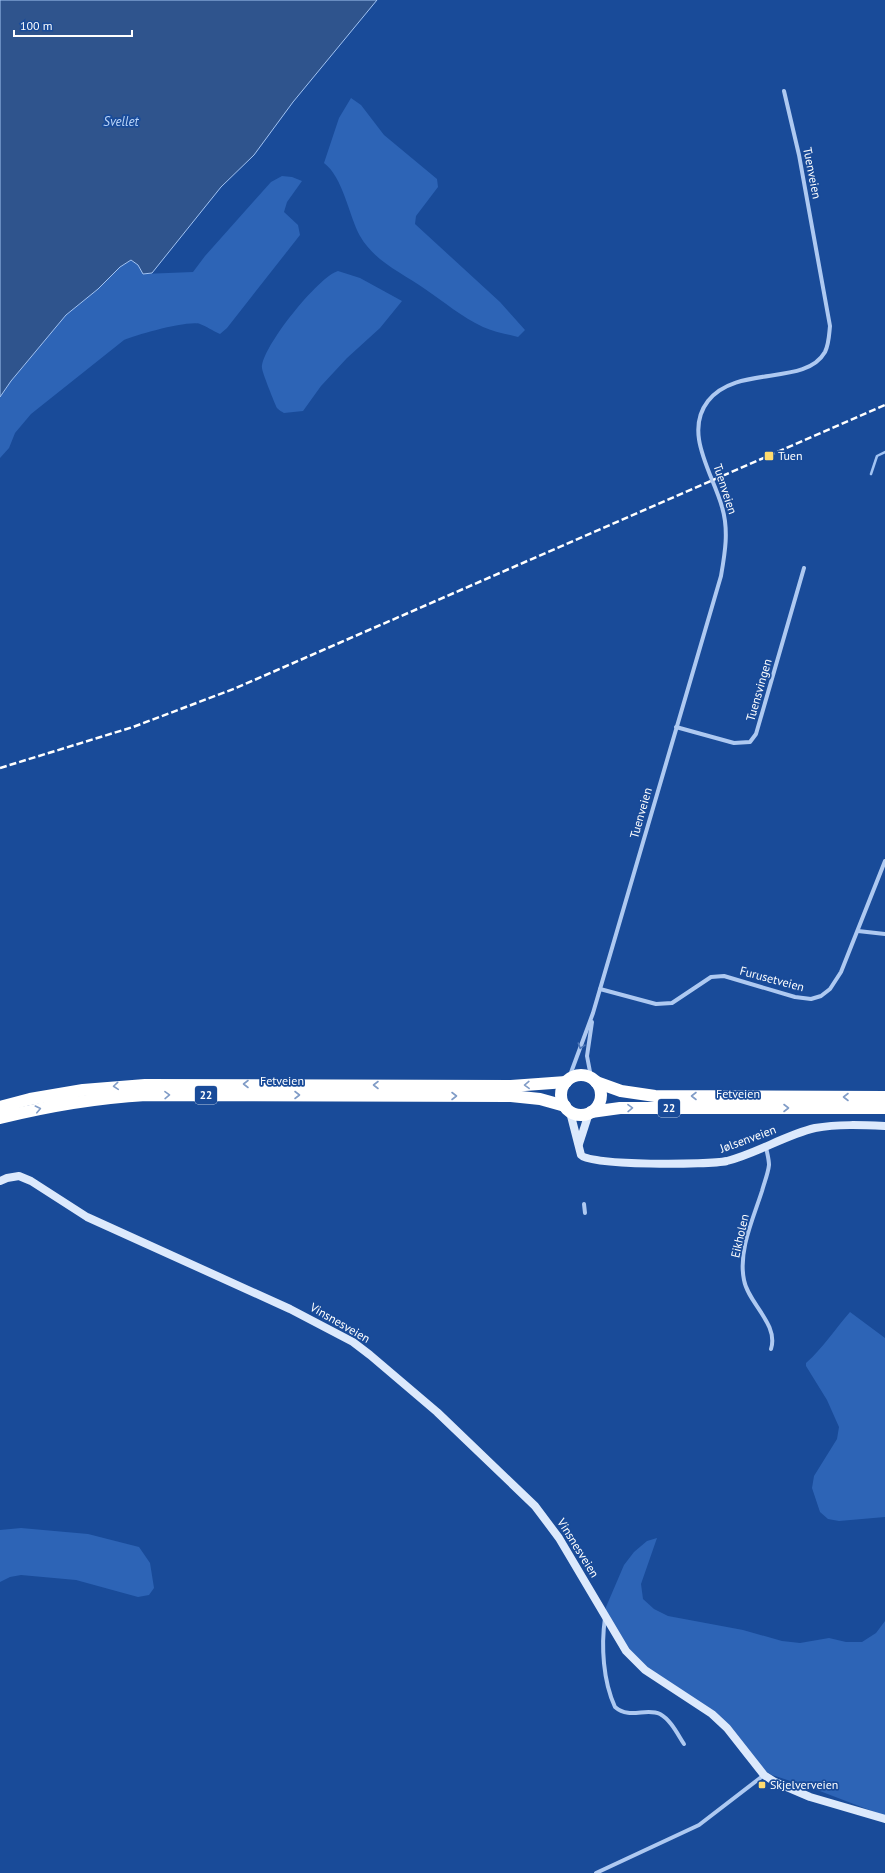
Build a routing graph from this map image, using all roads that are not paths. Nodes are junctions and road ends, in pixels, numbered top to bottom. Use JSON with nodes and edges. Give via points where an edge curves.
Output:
{"nodes":[{"id":1,"x":784,"y":91,"type":"dead end"},
{"id":2,"x":804,"y":568,"type":"dead end"},
{"id":3,"x":676,"y":727,"type":"junction"},
{"id":4,"x":885,"y":861,"type":"edge"},
{"id":5,"x":858,"y":930,"type":"junction"},
{"id":6,"x":885,"y":934,"type":"edge"},
{"id":7,"x":600,"y":989,"type":"junction"},
{"id":8,"x":593,"y":1013,"type":"junction"},
{"id":9,"x":567,"y":1080,"type":"junction"},
{"id":10,"x":594,"y":1080,"type":"junction"},
{"id":11,"x":885,"y":1097,"type":"edge"},
{"id":12,"x":0,"y":1107,"type":"edge"},
{"id":13,"x":885,"y":1108,"type":"edge"},
{"id":14,"x":568,"y":1109,"type":"junction"},
{"id":15,"x":590,"y":1112,"type":"junction"},
{"id":16,"x":0,"y":1118,"type":"edge"},
{"id":17,"x":885,"y":1126,"type":"edge"},
{"id":18,"x":578,"y":1146,"type":"junction"},
{"id":19,"x":766,"y":1147,"type":"junction"},
{"id":20,"x":0,"y":1181,"type":"edge"},
{"id":21,"x":584,"y":1204,"type":"dead end"},
{"id":22,"x":585,"y":1214,"type":"dead end"},
{"id":23,"x":771,"y":1348,"type":"dead end"},
{"id":24,"x":605,"y":1616,"type":"junction"},
{"id":25,"x":684,"y":1744,"type":"dead end"},
{"id":26,"x":764,"y":1775,"type":"junction"},
{"id":27,"x":885,"y":1819,"type":"edge"},
{"id":28,"x":596,"y":1873,"type":"edge"}],
"edges":[{"from":1,"to":3,"type":"street","name":"Tuenveien","via":[[799,155],[830,326],[828,343],[818,361],[811,366],[798,371],[730,384],[709,400],[701,415],[699,440],[723,507],[726,537],[721,576]]},
{"from":2,"to":3,"type":"street","name":"Tuensvingen","via":[[756,734],[750,742],[734,743]]},
{"from":3,"to":7,"type":"street","name":"Tuenveien"},
{"from":4,"to":5,"type":"street","name":"Furusetveien"},
{"from":5,"to":6,"type":"street"},
{"from":5,"to":7,"type":"street","name":"Furusetveien","via":[[838,978],[830,989],[816,998],[794,997],[724,976],[711,977],[672,1003],[656,1004]]},
{"from":7,"to":8,"type":"street","name":"Tuenveien"},
{"from":8,"to":9,"type":"street","name":"Tuenveien","one_way":true},
{"from":8,"to":10,"type":"street","name":"Tuenveien","via":[[587,1056]]},
{"from":9,"to":10,"type":"highway","number":"22","via":[[580,1075]]},
{"from":9,"to":12,"type":"highway","name":"Fetveien","number":"22","one_way":true,"via":[[511,1086],[145,1084],[83,1090]]},
{"from":9,"to":14,"type":"highway","via":[[561,1094]]},
{"from":11,"to":10,"type":"highway","name":"Fetveien","number":"22","one_way":true,"via":[[655,1096],[621,1091]]},
{"from":10,"to":15,"type":"highway","via":[[601,1092],[601,1098],[596,1108]]},
{"from":15,"to":13,"type":"highway","name":"Fetveien","number":"22","one_way":true,"via":[[627,1108]]},
{"from":14,"to":15,"type":"highway","number":"22","via":[[579,1115]]},
{"from":16,"to":14,"type":"highway","name":"Fetveien","number":"22","one_way":true,"via":[[72,1103],[152,1095],[511,1096],[540,1099]]},
{"from":14,"to":18,"type":"main road","name":"Jølsenveien"},
{"from":15,"to":18,"type":"main road"},
{"from":17,"to":19,"type":"main road","name":"Jølsenveien","via":[[824,1127],[807,1130]]},
{"from":18,"to":19,"type":"main road","name":"Jølsenveien","via":[[582,1157],[592,1160],[694,1164],[727,1161]]},
{"from":19,"to":23,"type":"street","name":"Eikholen","via":[[769,1168],[747,1239],[742,1270],[749,1295],[770,1328],[773,1340]]},
{"from":20,"to":24,"type":"main road","name":"Vinsnesveien","via":[[19,1176],[31,1180],[87,1217],[290,1308],[353,1342],[437,1412],[536,1506],[559,1538]]},
{"from":21,"to":22,"type":"street"},
{"from":24,"to":25,"type":"street","via":[[603,1642],[606,1674],[614,1707],[625,1713],[661,1714]]},
{"from":24,"to":26,"type":"main road","name":"Vinsnesveien","via":[[635,1661],[654,1677],[712,1714],[727,1728]]},
{"from":26,"to":27,"type":"main road","name":"Vinsnesveien","via":[[796,1792]]},
{"from":26,"to":28,"type":"street","via":[[700,1825]]}]}
